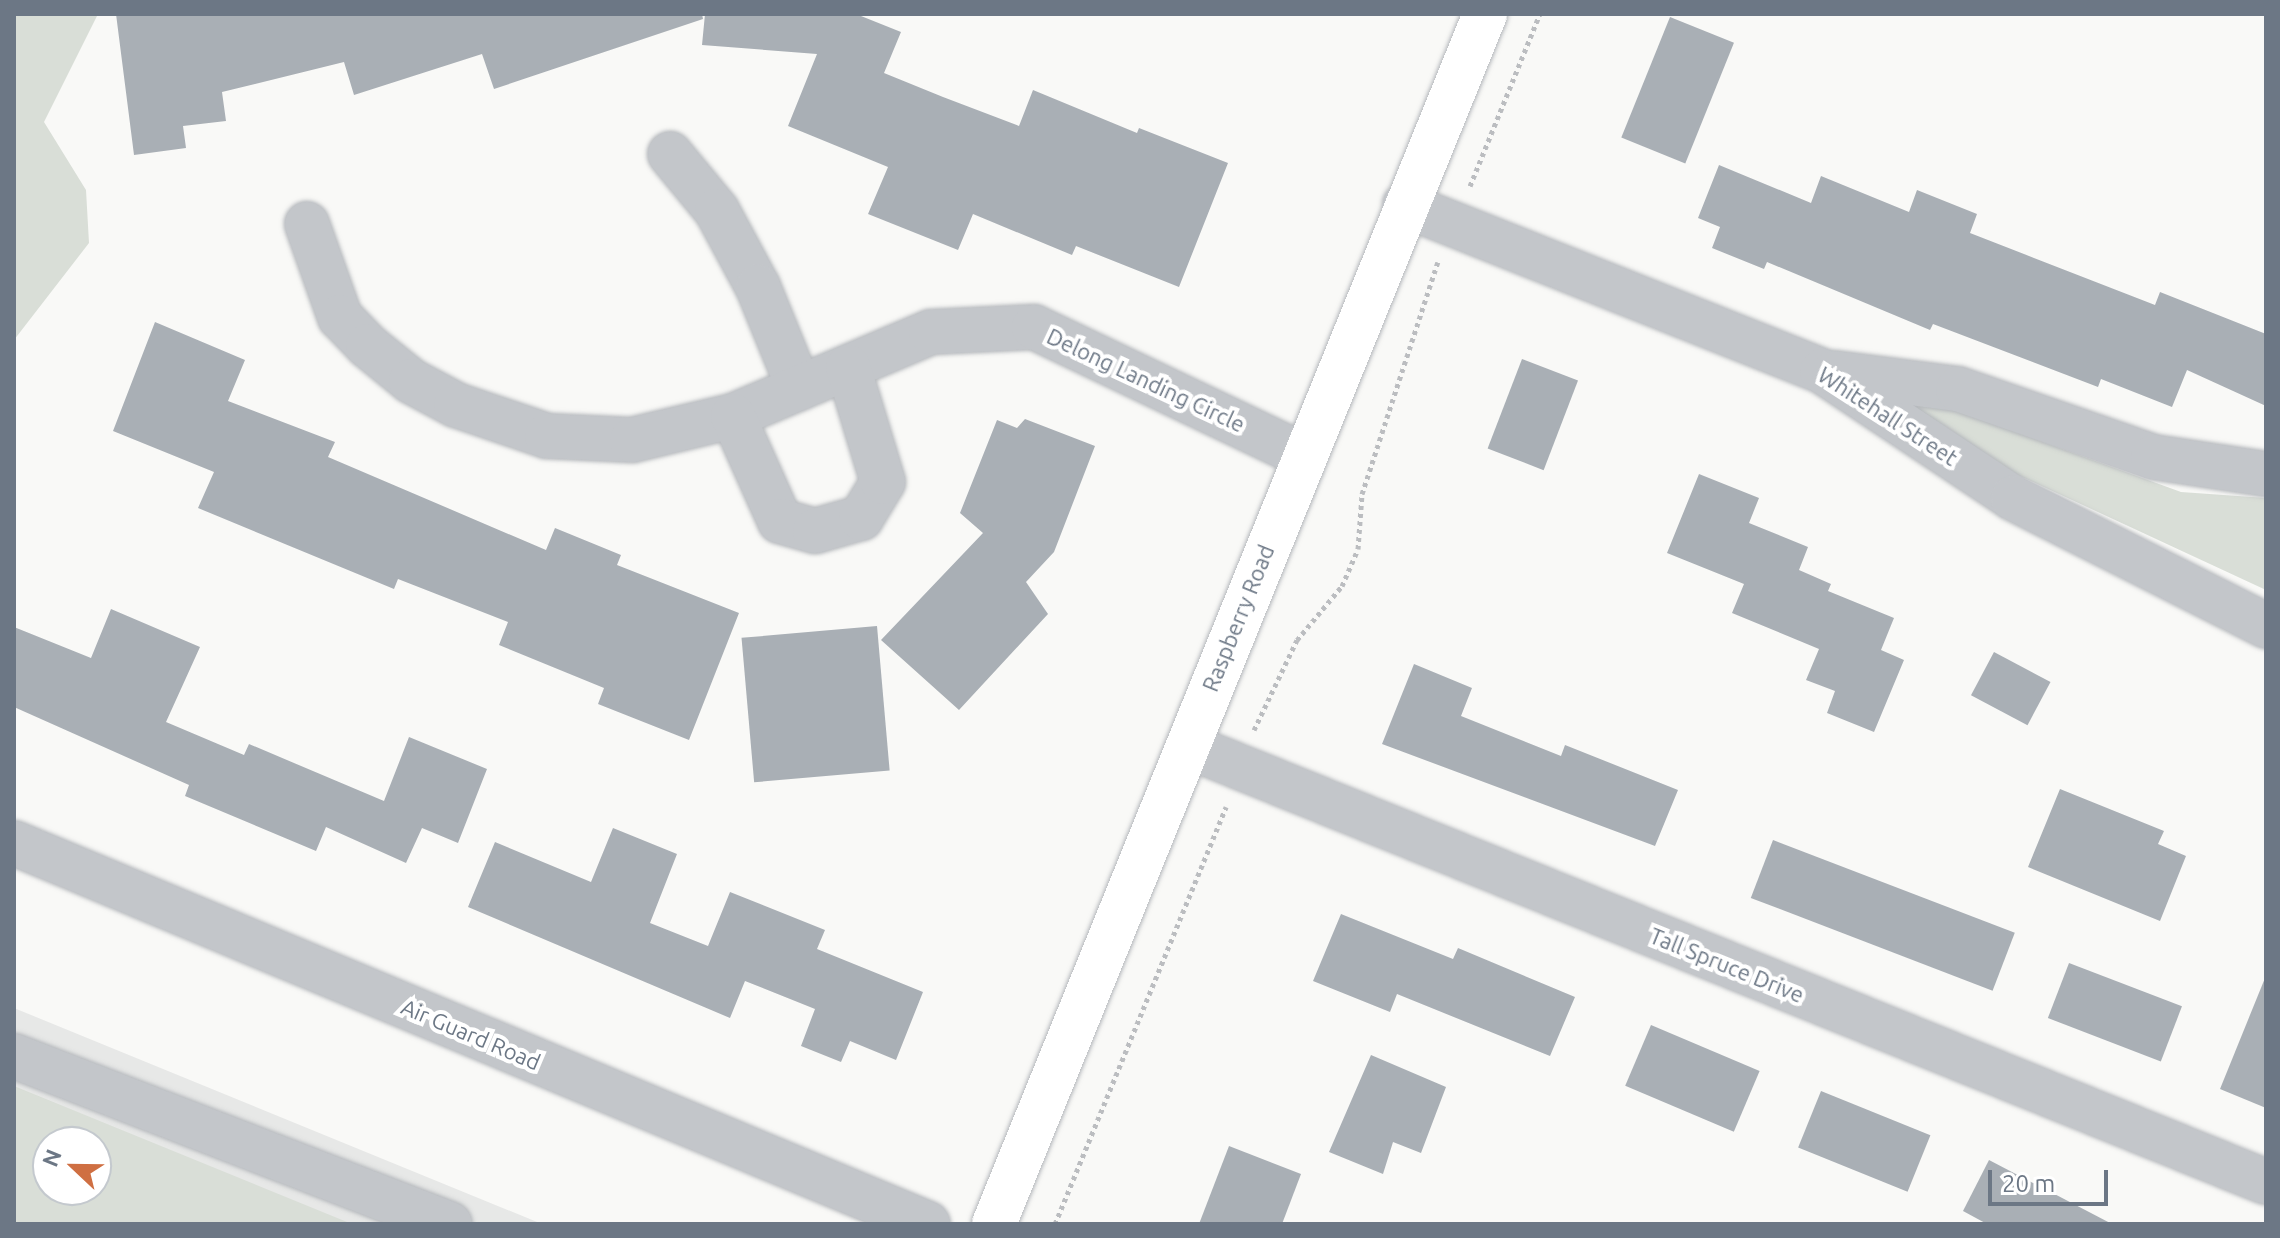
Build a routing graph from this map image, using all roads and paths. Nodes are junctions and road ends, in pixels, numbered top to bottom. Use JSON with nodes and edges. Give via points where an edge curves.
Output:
{"nodes":[{"id":1,"x":1485,"y":14,"type":"edge"},
{"id":2,"x":1540,"y":14,"type":"edge"},
{"id":3,"x":670,"y":154,"type":"dead end"},
{"id":4,"x":1405,"y":205,"type":"junction"},
{"id":5,"x":307,"y":224,"type":"dead end"},
{"id":6,"x":1454,"y":225,"type":"junction"},
{"id":7,"x":848,"y":367,"type":"junction"},
{"id":8,"x":1822,"y":371,"type":"junction"},
{"id":9,"x":799,"y":388,"type":"junction"},
{"id":10,"x":733,"y":416,"type":"junction"},
{"id":11,"x":1302,"y":455,"type":"junction"},
{"id":12,"x":2266,"y":474,"type":"edge"},
{"id":13,"x":2266,"y":626,"type":"edge"},
{"id":14,"x":1188,"y":746,"type":"junction"},
{"id":15,"x":1242,"y":769,"type":"junction"},
{"id":16,"x":14,"y":843,"type":"edge"},
{"id":17,"x":14,"y":1056,"type":"edge"},
{"id":18,"x":2266,"y":1182,"type":"edge"},
{"id":19,"x":450,"y":1224,"type":"edge"},
{"id":20,"x":928,"y":1224,"type":"edge"},
{"id":21,"x":994,"y":1224,"type":"edge"},
{"id":22,"x":1055,"y":1224,"type":"edge"}],
"edges":[{"from":1,"to":4,"type":"main road","name":"Raspberry Road"},
{"from":2,"to":6,"type":"path"},
{"from":3,"to":9,"type":"street","via":[[724,224],[758,287]]},
{"from":4,"to":6,"type":"street","name":"Whitehall Street"},
{"from":4,"to":11,"type":"main road","name":"Raspberry Road"},
{"from":5,"to":10,"type":"street","name":"Delong Landing Circle","via":[[340,317],[411,381],[456,405],[547,436],[632,440]]},
{"from":6,"to":8,"type":"street","name":"Whitehall Street"},
{"from":6,"to":15,"type":"path","via":[[1362,494],[1358,549],[1342,586],[1297,640],[1263,703]]},
{"from":7,"to":9,"type":"street","name":"Delong Landing Circle"},
{"from":7,"to":10,"type":"street","via":[[883,482],[861,518],[815,531],[780,521]]},
{"from":7,"to":11,"type":"street","name":"Delong Landing Circle","via":[[931,332],[1034,327]]},
{"from":8,"to":12,"type":"street","via":[[1958,389],[2153,457]]},
{"from":8,"to":13,"type":"street","name":"Whitehall Street","via":[[2013,498]]},
{"from":9,"to":10,"type":"street","name":"Delong Landing Circle"},
{"from":11,"to":14,"type":"main road","name":"Raspberry Road"},
{"from":14,"to":15,"type":"street","name":"Tall Spruce Drive"},
{"from":14,"to":21,"type":"main road","name":"Raspberry Road"},
{"from":15,"to":18,"type":"street","name":"Tall Spruce Drive"},
{"from":15,"to":22,"type":"path"},
{"from":16,"to":20,"type":"street","name":"Air Guard Road"},
{"from":17,"to":19,"type":"street"}]}
